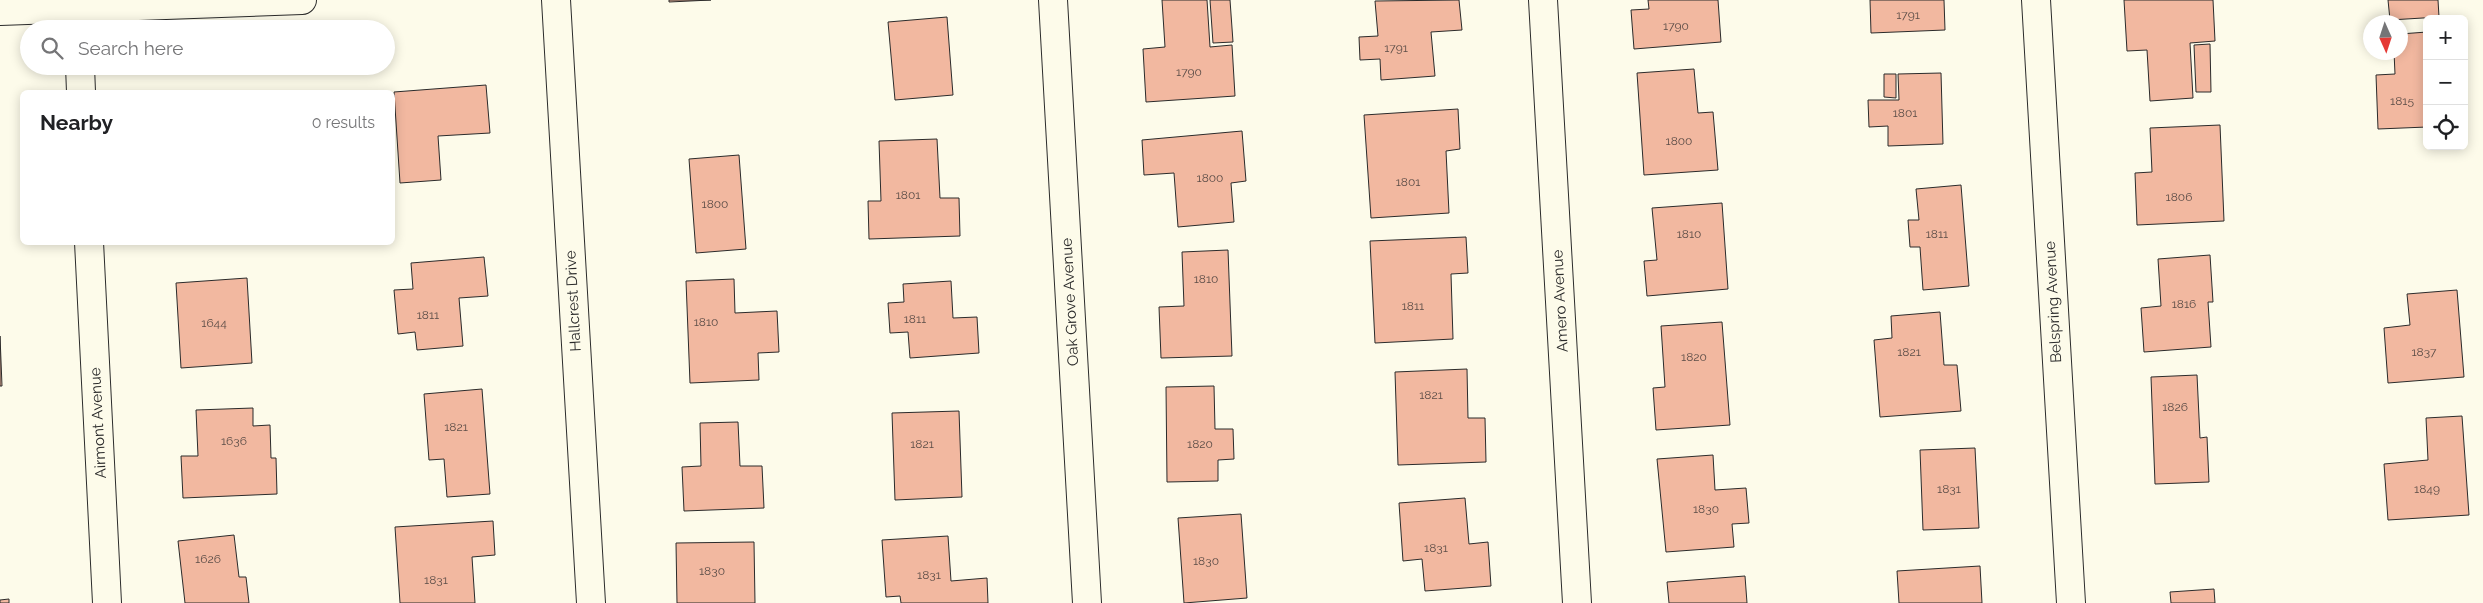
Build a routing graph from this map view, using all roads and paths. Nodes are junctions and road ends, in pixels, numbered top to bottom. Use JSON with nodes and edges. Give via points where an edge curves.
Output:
{"nodes":[{"id":1,"x":302,"y":0,"type":"edge"},
{"id":2,"x":556,"y":0,"type":"edge"},
{"id":3,"x":1053,"y":0,"type":"edge"},
{"id":4,"x":1543,"y":0,"type":"edge"},
{"id":5,"x":2036,"y":0,"type":"edge"},
{"id":6,"x":0,"y":11,"type":"edge"},
{"id":7,"x":77,"y":12,"type":"edge"},
{"id":8,"x":80,"y":75,"type":"edge"},
{"id":9,"x":81,"y":90,"type":"edge"},
{"id":10,"x":89,"y":245,"type":"edge"},
{"id":11,"x":107,"y":603,"type":"edge"},
{"id":12,"x":591,"y":603,"type":"edge"},
{"id":13,"x":1087,"y":603,"type":"edge"},
{"id":14,"x":1577,"y":603,"type":"edge"},
{"id":15,"x":2070,"y":603,"type":"edge"}],
"edges":[{"from":1,"to":7,"type":"street"},
{"from":2,"to":12,"type":"street","name":"Hallcrest Drive"},
{"from":3,"to":13,"type":"street","name":"Oak Grove Avenue"},
{"from":4,"to":14,"type":"street","name":"Amero Avenue"},
{"from":5,"to":15,"type":"street","name":"Belspring Avenue"},
{"from":6,"to":7,"type":"street"},
{"from":8,"to":9,"type":"street"},
{"from":10,"to":11,"type":"street","name":"Airmont Avenue"}]}
